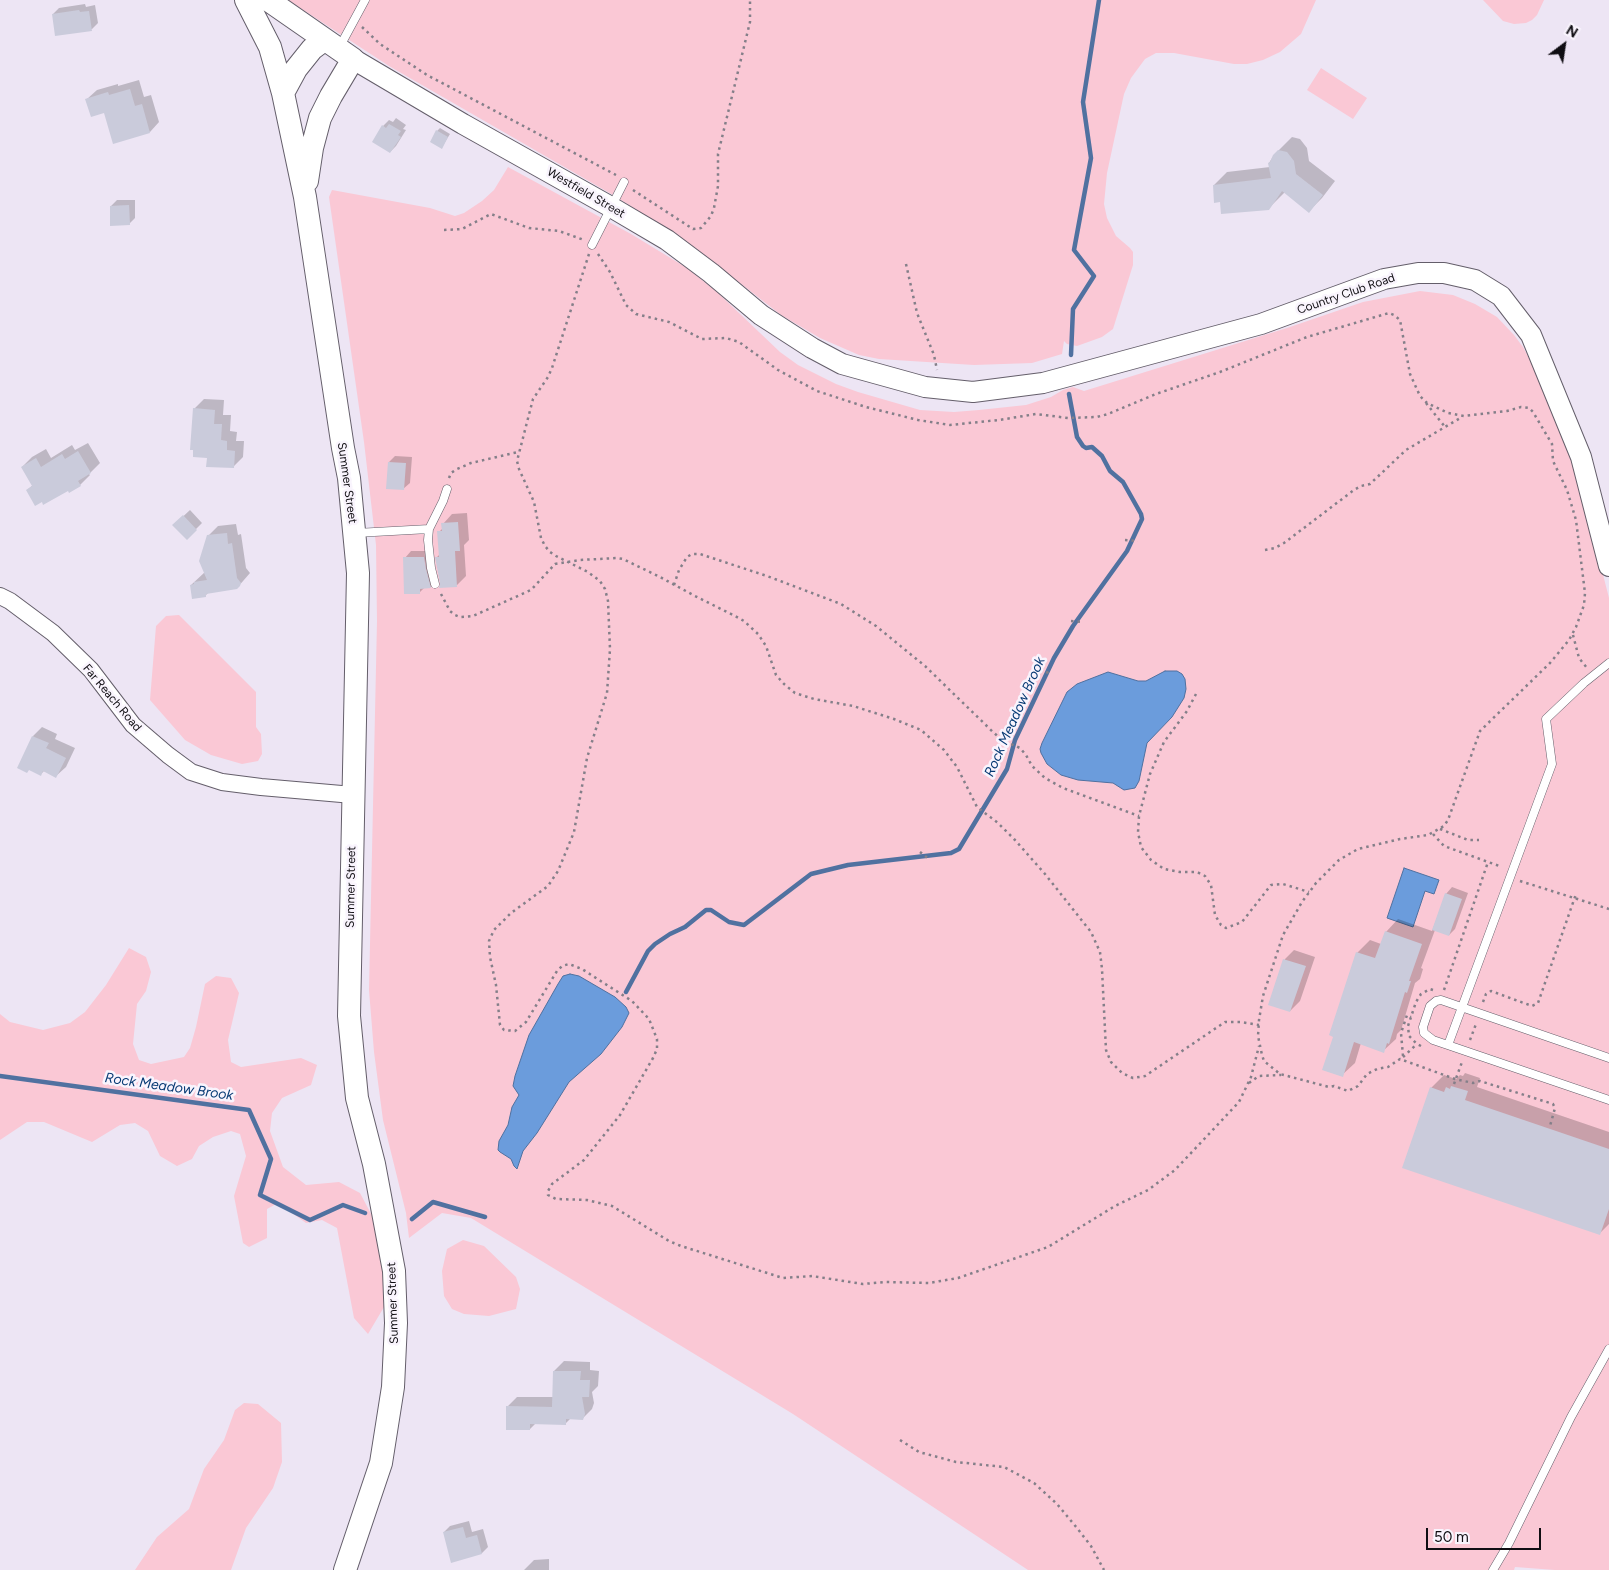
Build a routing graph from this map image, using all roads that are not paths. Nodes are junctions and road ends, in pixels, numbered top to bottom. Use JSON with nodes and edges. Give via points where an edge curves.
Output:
{"nodes":[{"id":1,"x":246,"y":0,"type":"edge"},
{"id":2,"x":268,"y":0,"type":"edge"},
{"id":3,"x":365,"y":0,"type":"edge"},
{"id":4,"x":338,"y":50,"type":"junction"},
{"id":5,"x":283,"y":93,"type":"junction"},
{"id":6,"x":624,"y":182,"type":"road end"},
{"id":7,"x":305,"y":197,"type":"junction"},
{"id":8,"x":611,"y":206,"type":"junction"},
{"id":9,"x":592,"y":245,"type":"road end"},
{"id":10,"x":902,"y":381,"type":"joint"},
{"id":11,"x":447,"y":489,"type":"road end"},
{"id":12,"x":429,"y":529,"type":"junction"},
{"id":13,"x":354,"y":534,"type":"junction"},
{"id":14,"x":1609,"y":566,"type":"edge"},
{"id":15,"x":435,"y":584,"type":"road end"},
{"id":16,"x":0,"y":596,"type":"edge"},
{"id":17,"x":1609,"y":664,"type":"edge"},
{"id":18,"x":353,"y":794,"type":"junction"},
{"id":19,"x":1461,"y":1008,"type":"junction"},
{"id":20,"x":1448,"y":1045,"type":"junction"},
{"id":21,"x":1609,"y":1058,"type":"edge"},
{"id":22,"x":1609,"y":1100,"type":"edge"},
{"id":23,"x":1609,"y":1349,"type":"edge"},
{"id":24,"x":344,"y":1570,"type":"edge"},
{"id":25,"x":1493,"y":1570,"type":"edge"}],
"edges":[{"from":1,"to":5,"type":"main road","name":"Summer Street","via":[[270,47]]},
{"from":2,"to":4,"type":"main road","name":"Westfield Street"},
{"from":3,"to":4,"type":"lane"},
{"from":4,"to":5,"type":"main road","via":[[312,49]]},
{"from":4,"to":7,"type":"main road","name":"Summer Street","via":[[331,96],[320,118],[312,148]]},
{"from":4,"to":8,"type":"street","name":"Westfield Street"},
{"from":5,"to":7,"type":"main road","name":"Summer Street"},
{"from":6,"to":8,"type":"lane"},
{"from":7,"to":13,"type":"main road","name":"Summer Street","via":[[349,478]]},
{"from":8,"to":9,"type":"lane"},
{"from":8,"to":10,"type":"street","name":"Westfield Street","via":[[667,240],[761,315],[812,348],[842,364]]},
{"from":10,"to":14,"type":"street","name":"Country Club Road","via":[[973,392],[1043,383],[1261,324],[1384,279],[1418,273],[1444,273],[1475,280],[1501,296],[1531,334],[1581,457]]},
{"from":11,"to":12,"type":"lane"},
{"from":12,"to":13,"type":"lane"},
{"from":12,"to":15,"type":"lane"},
{"from":13,"to":18,"type":"main road","name":"Summer Street","via":[[358,582]]},
{"from":16,"to":18,"type":"street","name":"Far Reach Road","via":[[53,633],[90,670],[133,725],[191,772],[222,782]]},
{"from":17,"to":19,"type":"lane","via":[[1546,719],[1552,764]]},
{"from":18,"to":24,"type":"main road","name":"Summer Street","via":[[348,1016],[357,1098],[374,1164],[394,1271],[396,1323],[393,1387],[381,1463]]},
{"from":19,"to":20,"type":"lane"},
{"from":19,"to":20,"type":"lane","via":[[1441,1000],[1430,1006],[1423,1027],[1425,1035]]},
{"from":19,"to":21,"type":"lane"},
{"from":20,"to":22,"type":"lane"},
{"from":23,"to":25,"type":"lane"}]}
